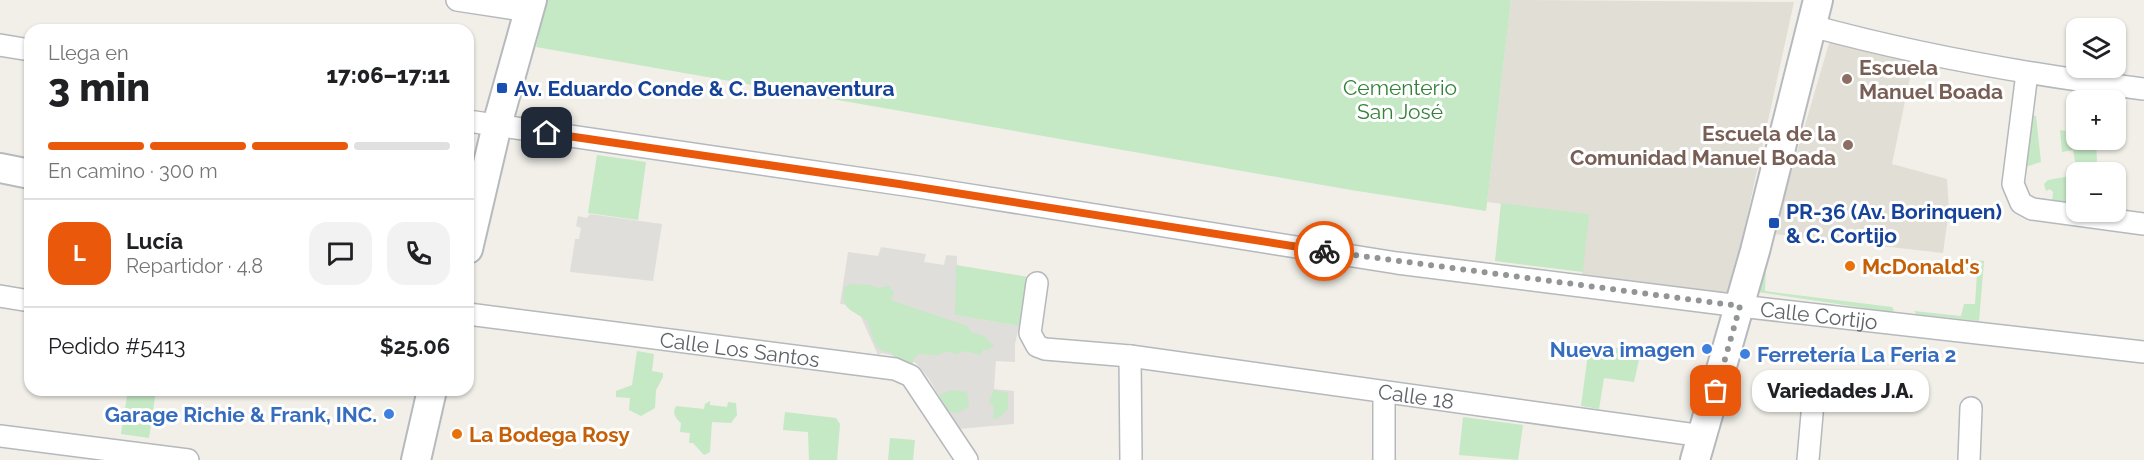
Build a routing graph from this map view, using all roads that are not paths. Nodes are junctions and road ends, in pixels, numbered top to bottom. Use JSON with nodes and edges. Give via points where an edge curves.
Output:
{"nodes":[{"id":1,"x":457,"y":0,"type":"edge"},
{"id":2,"x":530,"y":6,"type":"edge"},
{"id":3,"x":1815,"y":13,"type":"edge"},
{"id":4,"x":0,"y":45,"type":"edge"},
{"id":5,"x":24,"y":49,"type":"edge"},
{"id":6,"x":2027,"y":73,"type":"junction"},
{"id":7,"x":2144,"y":89,"type":"edge"},
{"id":8,"x":474,"y":122,"type":"edge"},
{"id":9,"x":497,"y":125,"type":"junction"},
{"id":10,"x":0,"y":168,"type":"edge"},
{"id":11,"x":24,"y":173,"type":"edge"},
{"id":12,"x":474,"y":223,"type":"edge"},
{"id":13,"x":2144,"y":224,"type":"edge"},
{"id":14,"x":1037,"y":283,"type":"dead end"},
{"id":15,"x":0,"y":296,"type":"edge"},
{"id":16,"x":24,"y":301,"type":"edge"},
{"id":17,"x":1740,"y":306,"type":"junction"},
{"id":18,"x":474,"y":315,"type":"edge"},
{"id":19,"x":2144,"y":352,"type":"edge"},
{"id":20,"x":1130,"y":356,"type":"junction"},
{"id":21,"x":1814,"y":391,"type":"dead end"},
{"id":22,"x":1384,"y":392,"type":"junction"},
{"id":23,"x":431,"y":396,"type":"edge"},
{"id":24,"x":1971,"y":408,"type":"dead end"},
{"id":25,"x":0,"y":436,"type":"edge"},
{"id":26,"x":1699,"y":448,"type":"edge"},
{"id":27,"x":419,"y":459,"type":"edge"},
{"id":28,"x":188,"y":460,"type":"edge"},
{"id":29,"x":968,"y":460,"type":"edge"},
{"id":30,"x":1131,"y":460,"type":"edge"},
{"id":31,"x":1384,"y":460,"type":"edge"},
{"id":32,"x":1808,"y":460,"type":"edge"},
{"id":33,"x":1969,"y":460,"type":"edge"}],
"edges":[{"from":1,"to":2,"type":"street"},
{"from":2,"to":9,"type":"street"},
{"from":3,"to":6,"type":"street","via":[[1916,53]]},
{"from":3,"to":17,"type":"street"},
{"from":4,"to":5,"type":"street"},
{"from":6,"to":7,"type":"street"},
{"from":6,"to":13,"type":"street","via":[[2013,184],[2020,203],[2032,209]]},
{"from":8,"to":9,"type":"street","name":"Calle Cortijo"},
{"from":9,"to":12,"type":"street"},
{"from":9,"to":17,"type":"street","name":"Calle Cortijo","via":[[1397,263]]},
{"from":10,"to":11,"type":"street"},
{"from":14,"to":20,"type":"street","name":"Calle 18","via":[[1030,333],[1037,346]]},
{"from":15,"to":16,"type":"street"},
{"from":17,"to":19,"type":"street","name":"Calle Cortijo"},
{"from":17,"to":26,"type":"street"},
{"from":18,"to":29,"type":"street","name":"Calle Los Santos","via":[[895,369],[911,376]]},
{"from":20,"to":22,"type":"street","name":"Calle 18"},
{"from":20,"to":30,"type":"street"},
{"from":21,"to":32,"type":"street"},
{"from":22,"to":26,"type":"street","name":"Calle 18"},
{"from":22,"to":31,"type":"street"},
{"from":23,"to":27,"type":"street"},
{"from":24,"to":33,"type":"street"},
{"from":25,"to":28,"type":"street"}]}
